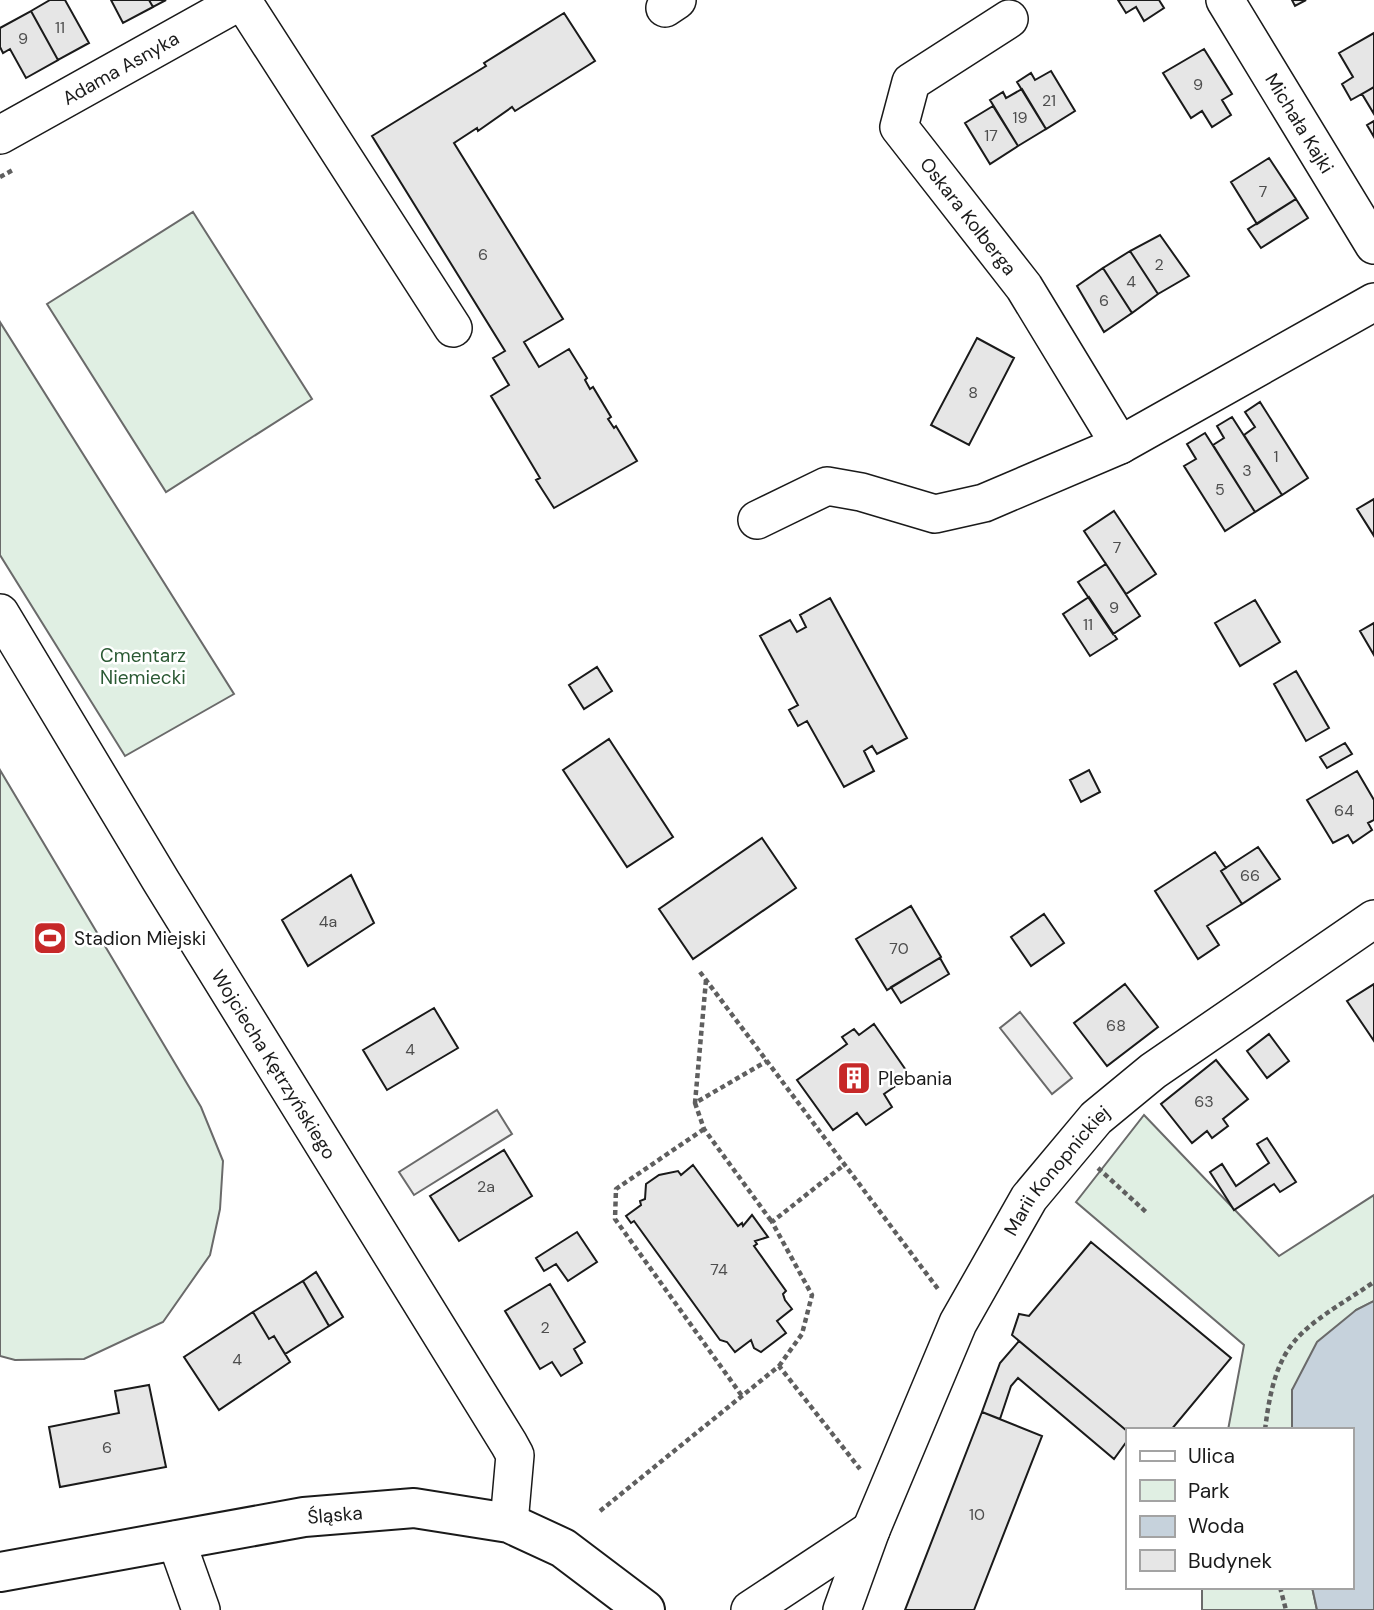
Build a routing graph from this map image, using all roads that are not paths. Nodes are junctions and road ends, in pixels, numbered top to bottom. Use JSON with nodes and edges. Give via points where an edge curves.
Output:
{"nodes":[{"id":1,"x":242,"y":0,"type":"edge"},
{"id":2,"x":1225,"y":0,"type":"edge"},
{"id":3,"x":1009,"y":19,"type":"dead end"},
{"id":4,"x":0,"y":135,"type":"edge"},
{"id":5,"x":1374,"y":245,"type":"edge"},
{"id":6,"x":1374,"y":302,"type":"edge"},
{"id":7,"x":453,"y":328,"type":"dead end"},
{"id":8,"x":1120,"y":445,"type":"junction"},
{"id":9,"x":757,"y":520,"type":"dead end"},
{"id":10,"x":0,"y":613,"type":"edge"},
{"id":11,"x":1374,"y":919,"type":"edge"},
{"id":12,"x":509,"y":1523,"type":"junction"},
{"id":13,"x":871,"y":1530,"type":"junction"},
{"id":14,"x":176,"y":1540,"type":"junction"},
{"id":15,"x":0,"y":1572,"type":"edge"},
{"id":16,"x":201,"y":1610,"type":"edge"},
{"id":17,"x":645,"y":1610,"type":"edge"},
{"id":18,"x":750,"y":1610,"type":"edge"},
{"id":19,"x":842,"y":1610,"type":"edge"}],
"edges":[{"from":1,"to":4,"type":"street","name":"Adama Asnyka"},
{"from":1,"to":7,"type":"street"},
{"from":2,"to":5,"type":"street","name":"Michała Kajki"},
{"from":3,"to":8,"type":"street","name":"Oskara Kolberga","via":[[911,82],[899,127],[1024,287]]},
{"from":6,"to":8,"type":"street"},
{"from":8,"to":9,"type":"street","via":[[984,503],[935,514],[827,486]]},
{"from":10,"to":12,"type":"street","name":"Wojciecha Kętrzyńskiego","via":[[515,1455]]},
{"from":11,"to":13,"type":"street","name":"Marii Konopnickiej","via":[[1153,1071],[1072,1144],[1029,1198],[958,1323]]},
{"from":12,"to":14,"type":"main road","name":"Śląska","via":[[414,1508],[304,1517]]},
{"from":12,"to":17,"type":"main road","name":"Śląska","via":[[563,1549]]},
{"from":13,"to":18,"type":"street"},
{"from":13,"to":19,"type":"street","name":"Marii Konopnickiej"},
{"from":14,"to":15,"type":"main road","name":"Śląska"},
{"from":14,"to":16,"type":"street"}]}
